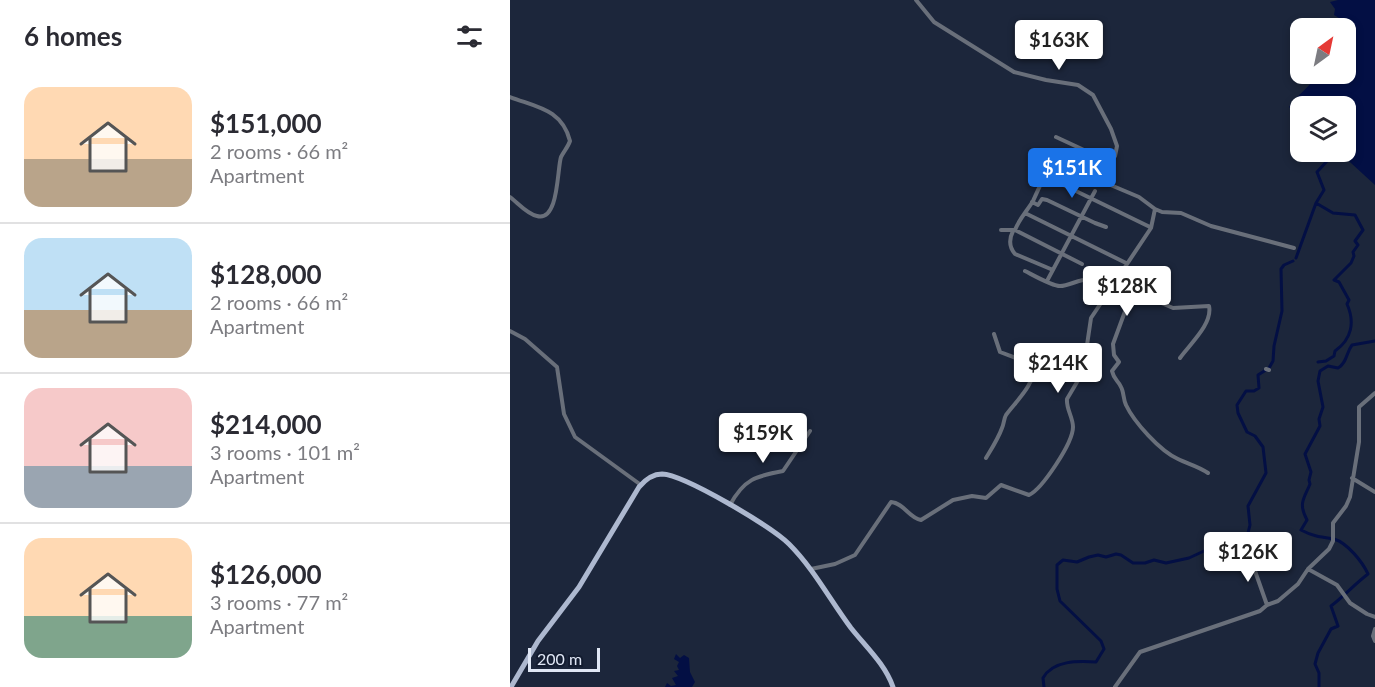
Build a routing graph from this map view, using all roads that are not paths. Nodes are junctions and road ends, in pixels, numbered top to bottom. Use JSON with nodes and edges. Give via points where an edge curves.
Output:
{"nodes":[{"id":1,"x":916,"y":0,"type":"edge"},
{"id":2,"x":510,"y":97,"type":"edge"},
{"id":3,"x":1056,"y":137,"type":"dead end"},
{"id":4,"x":1107,"y":163,"type":"junction"},
{"id":5,"x":1043,"y":173,"type":"junction"},
{"id":6,"x":1094,"y":178,"type":"junction"},
{"id":7,"x":1095,"y":192,"type":"dead end"},
{"id":8,"x":510,"y":197,"type":"edge"},
{"id":9,"x":1092,"y":198,"type":"junction"},
{"id":10,"x":1032,"y":202,"type":"junction"},
{"id":11,"x":1155,"y":209,"type":"junction"},
{"id":12,"x":1025,"y":213,"type":"junction"},
{"id":13,"x":1082,"y":215,"type":"junction"},
{"id":14,"x":1106,"y":226,"type":"dead end"},
{"id":15,"x":1151,"y":228,"type":"junction"},
{"id":16,"x":1001,"y":230,"type":"dead end"},
{"id":17,"x":1014,"y":231,"type":"junction"},
{"id":18,"x":1072,"y":236,"type":"junction"},
{"id":19,"x":1294,"y":248,"type":"dead end"},
{"id":20,"x":1062,"y":254,"type":"junction"},
{"id":21,"x":1126,"y":263,"type":"junction"},
{"id":22,"x":1082,"y":264,"type":"dead end"},
{"id":23,"x":1053,"y":270,"type":"junction"},
{"id":24,"x":1025,"y":271,"type":"dead end"},
{"id":25,"x":1047,"y":281,"type":"junction"},
{"id":26,"x":1109,"y":292,"type":"junction"},
{"id":27,"x":1126,"y":306,"type":"junction"},
{"id":28,"x":510,"y":331,"type":"edge"},
{"id":29,"x":994,"y":334,"type":"dead end"},
{"id":30,"x":1180,"y":358,"type":"dead end"},
{"id":31,"x":1375,"y":393,"type":"edge"},
{"id":32,"x":810,"y":431,"type":"dead end"},
{"id":33,"x":986,"y":458,"type":"dead end"},
{"id":34,"x":1208,"y":473,"type":"dead end"},
{"id":35,"x":1352,"y":478,"type":"junction"},
{"id":36,"x":641,"y":485,"type":"junction"},
{"id":37,"x":1375,"y":492,"type":"edge"},
{"id":38,"x":730,"y":505,"type":"junction"},
{"id":39,"x":1242,"y":553,"type":"dead end"},
{"id":40,"x":811,"y":569,"type":"junction"},
{"id":41,"x":1308,"y":569,"type":"junction"},
{"id":42,"x":1267,"y":605,"type":"junction"},
{"id":43,"x":1375,"y":617,"type":"edge"},
{"id":44,"x":1375,"y":629,"type":"edge"},
{"id":45,"x":1375,"y":641,"type":"edge"},
{"id":46,"x":511,"y":687,"type":"edge"},
{"id":47,"x":893,"y":687,"type":"edge"},
{"id":48,"x":1115,"y":687,"type":"edge"}],
"edges":[{"from":1,"to":4,"type":"street","via":[[934,22],[1014,72],[1078,85],[1093,95],[1116,140],[1115,156]]},
{"from":2,"to":8,"type":"street","via":[[552,113],[570,141],[561,158],[549,212],[536,216]]},
{"from":3,"to":4,"type":"street"},
{"from":4,"to":6,"type":"street"},
{"from":5,"to":6,"type":"street","via":[[1055,157]]},
{"from":5,"to":9,"type":"street"},
{"from":5,"to":10,"type":"street"},
{"from":6,"to":11,"type":"street","via":[[1139,197]]},
{"from":7,"to":9,"type":"street"},
{"from":9,"to":13,"type":"street"},
{"from":9,"to":15,"type":"street"},
{"from":10,"to":12,"type":"street"},
{"from":10,"to":13,"type":"street","via":[[1038,205],[1044,199]]},
{"from":11,"to":15,"type":"street"},
{"from":11,"to":19,"type":"street","via":[[1181,213],[1211,226]]},
{"from":12,"to":17,"type":"street"},
{"from":12,"to":18,"type":"street"},
{"from":13,"to":14,"type":"street"},
{"from":13,"to":18,"type":"street"},
{"from":15,"to":21,"type":"street"},
{"from":16,"to":17,"type":"street"},
{"from":17,"to":20,"type":"street"},
{"from":17,"to":23,"type":"street","via":[[1010,243],[1014,254]]},
{"from":18,"to":20,"type":"street"},
{"from":18,"to":21,"type":"street"},
{"from":20,"to":22,"type":"street"},
{"from":20,"to":23,"type":"street"},
{"from":21,"to":26,"type":"street"},
{"from":23,"to":25,"type":"street"},
{"from":24,"to":25,"type":"street"},
{"from":25,"to":26,"type":"street","via":[[1061,286],[1091,280]]},
{"from":26,"to":27,"type":"street"},
{"from":26,"to":40,"type":"street","via":[[1091,318],[1083,372],[1067,399],[1073,425],[1071,436],[1035,492],[1022,494],[1002,485],[986,498],[953,500],[921,520],[891,502],[855,555]]},
{"from":27,"to":30,"type":"street","via":[[1145,296],[1173,308],[1209,306],[1210,312],[1197,338]]},
{"from":27,"to":34,"type":"street","via":[[1113,344],[1119,363],[1112,371],[1125,404],[1160,447]]},
{"from":28,"to":36,"type":"street","via":[[557,367],[564,414],[575,437]]},
{"from":29,"to":33,"type":"street","via":[[1000,352],[1032,364],[1034,371],[1022,396],[1005,415],[997,441]]},
{"from":31,"to":35,"type":"street","via":[[1359,407],[1358,449]]},
{"from":32,"to":38,"type":"street","via":[[783,471],[752,479]]},
{"from":35,"to":37,"type":"street"},
{"from":35,"to":41,"type":"street","via":[[1349,502],[1336,517],[1329,549]]},
{"from":36,"to":38,"type":"main road","via":[[657,475],[667,475]]},
{"from":36,"to":46,"type":"main road","via":[[579,587],[538,641]]},
{"from":38,"to":40,"type":"main road","via":[[776,532]]},
{"from":39,"to":42,"type":"street","via":[[1255,571]]},
{"from":40,"to":47,"type":"main road","via":[[887,672]]},
{"from":41,"to":42,"type":"street","via":[[1287,594]]},
{"from":41,"to":43,"type":"street","via":[[1337,585],[1343,595]]},
{"from":42,"to":48,"type":"street","via":[[1260,611],[1140,652]]},
{"from":44,"to":45,"type":"street"}]}
